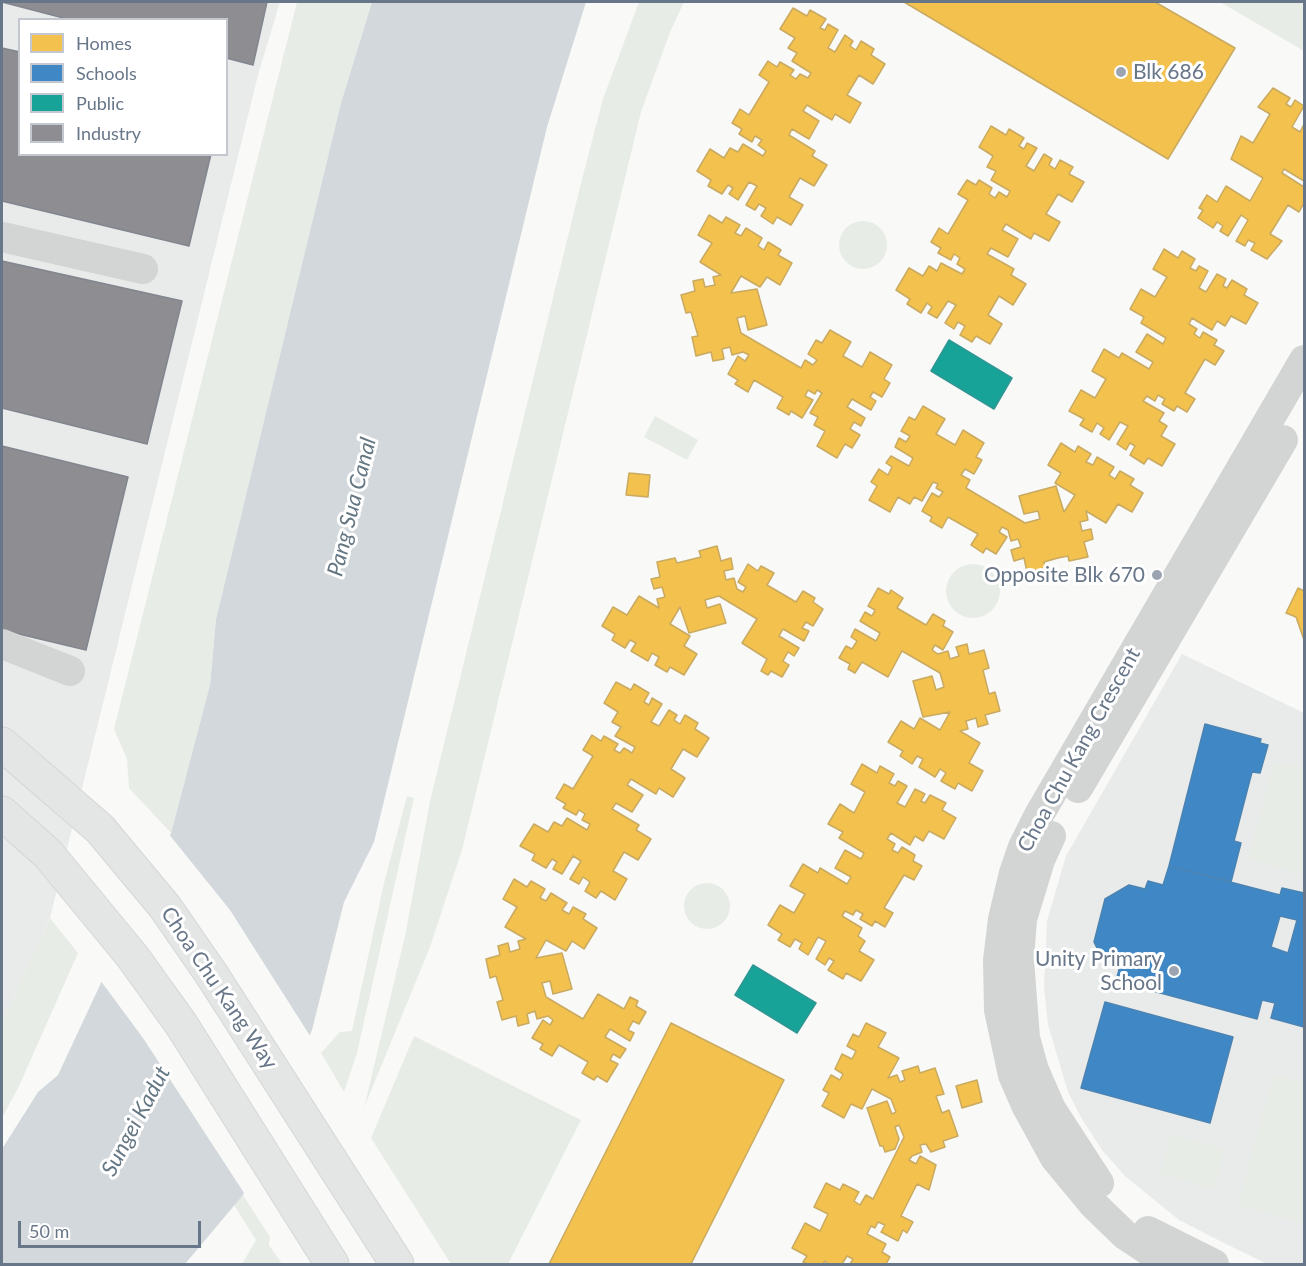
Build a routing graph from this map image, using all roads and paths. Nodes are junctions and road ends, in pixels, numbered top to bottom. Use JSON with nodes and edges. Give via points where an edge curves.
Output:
{"nodes":[{"id":1,"x":2,"y":237,"type":"edge"},
{"id":2,"x":143,"y":269,"type":"dead end"},
{"id":3,"x":1305,"y":360,"type":"edge"},
{"id":4,"x":1305,"y":403,"type":"edge"},
{"id":5,"x":2,"y":644,"type":"edge"},
{"id":6,"x":70,"y":671,"type":"dead end"},
{"id":7,"x":2,"y":744,"type":"edge"},
{"id":8,"x":2,"y":813,"type":"edge"},
{"id":9,"x":332,"y":1264,"type":"edge"},
{"id":10,"x":397,"y":1264,"type":"edge"},
{"id":11,"x":1169,"y":1264,"type":"edge"},
{"id":12,"x":1214,"y":1264,"type":"edge"}],
"edges":[{"from":1,"to":2,"type":"street"},
{"from":3,"to":11,"type":"street","name":"Choa Chu Kang Crescent","via":[[1039,814],[1014,873],[1004,919],[998,960],[999,1010],[1013,1075],[1026,1105],[1055,1158],[1094,1204],[1125,1235]]},
{"from":4,"to":12,"type":"street","name":"Choa Chu Kang Crescent","via":[[1057,824],[1040,860],[1022,919],[1020,971],[1025,1038],[1051,1109],[1102,1188],[1136,1224]]},
{"from":5,"to":6,"type":"street"},
{"from":7,"to":10,"type":"main road","name":"Choa Chu Kang Way","via":[[100,829],[165,907]]},
{"from":8,"to":9,"type":"main road","via":[[48,854],[132,956],[181,1024]]}]}
